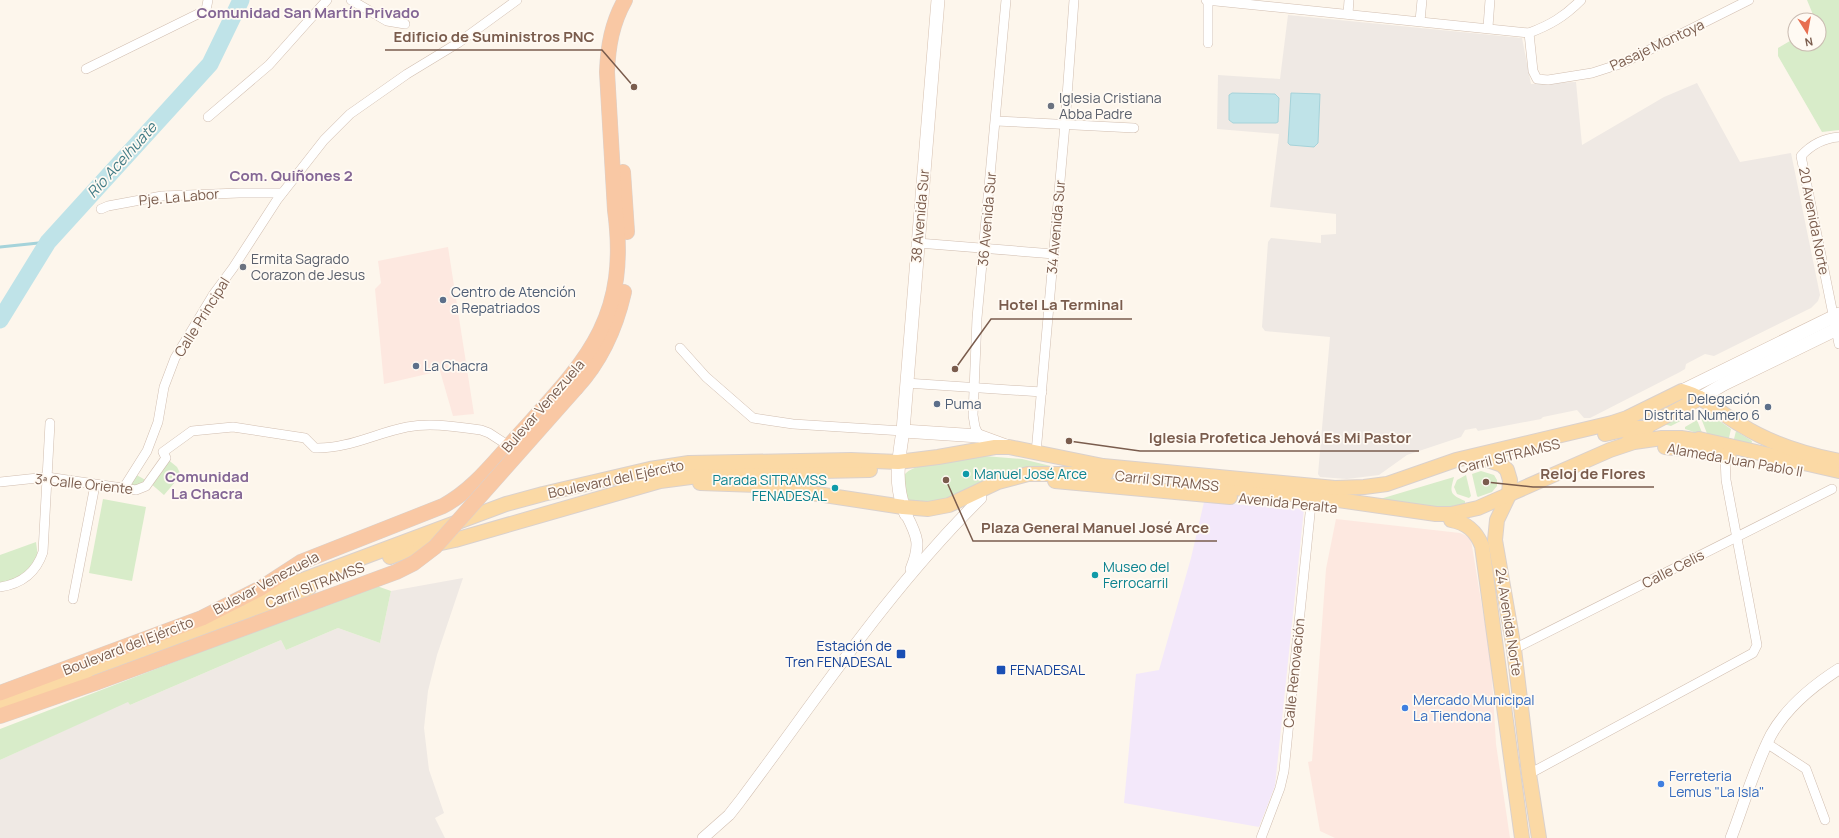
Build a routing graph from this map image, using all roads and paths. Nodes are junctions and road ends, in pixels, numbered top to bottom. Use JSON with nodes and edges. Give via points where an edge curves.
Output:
{"nodes":[{"id":1,"x":208,"y":0,"type":"edge"},
{"id":2,"x":327,"y":0,"type":"edge"},
{"id":3,"x":351,"y":0,"type":"edge"},
{"id":4,"x":516,"y":0,"type":"edge"},
{"id":5,"x":625,"y":0,"type":"edge"},
{"id":6,"x":636,"y":0,"type":"edge"},
{"id":7,"x":938,"y":0,"type":"edge"},
{"id":8,"x":1006,"y":0,"type":"edge"},
{"id":9,"x":1074,"y":0,"type":"edge"},
{"id":10,"x":1207,"y":0,"type":"edge"},
{"id":11,"x":1349,"y":0,"type":"edge"},
{"id":12,"x":1422,"y":0,"type":"edge"},
{"id":13,"x":1490,"y":0,"type":"edge"},
{"id":14,"x":1580,"y":0,"type":"edge"},
{"id":15,"x":1749,"y":0,"type":"edge"},
{"id":16,"x":1279,"y":4,"type":"edge"},
{"id":17,"x":1572,"y":5,"type":"edge"},
{"id":18,"x":1348,"y":14,"type":"junction"},
{"id":19,"x":1420,"y":21,"type":"junction"},
{"id":20,"x":405,"y":24,"type":"dead end"},
{"id":21,"x":1488,"y":27,"type":"junction"},
{"id":22,"x":1529,"y":33,"type":"junction"},
{"id":23,"x":1208,"y":43,"type":"dead end"},
{"id":24,"x":86,"y":69,"type":"dead end"},
{"id":25,"x":208,"y":117,"type":"dead end"},
{"id":26,"x":996,"y":121,"type":"junction"},
{"id":27,"x":1065,"y":124,"type":"junction"},
{"id":28,"x":1134,"y":128,"type":"dead end"},
{"id":29,"x":1839,"y":137,"type":"edge"},
{"id":30,"x":282,"y":193,"type":"junction"},
{"id":31,"x":101,"y":209,"type":"dead end"},
{"id":32,"x":918,"y":243,"type":"junction"},
{"id":33,"x":984,"y":249,"type":"junction"},
{"id":34,"x":1054,"y":254,"type":"junction"},
{"id":35,"x":1837,"y":322,"type":"edge"},
{"id":36,"x":1839,"y":344,"type":"edge"},
{"id":37,"x":680,"y":348,"type":"dead end"},
{"id":38,"x":906,"y":383,"type":"junction"},
{"id":39,"x":974,"y":387,"type":"junction"},
{"id":40,"x":576,"y":388,"type":"joint"},
{"id":41,"x":1682,"y":391,"type":"junction"},
{"id":42,"x":1042,"y":392,"type":"junction"},
{"id":43,"x":1700,"y":398,"type":"junction"},
{"id":44,"x":50,"y":423,"type":"dead end"},
{"id":45,"x":1644,"y":428,"type":"junction"},
{"id":46,"x":903,"y":431,"type":"junction"},
{"id":47,"x":979,"y":436,"type":"junction"},
{"id":48,"x":1707,"y":442,"type":"junction"},
{"id":49,"x":1626,"y":444,"type":"junction"},
{"id":50,"x":509,"y":446,"type":"junction"},
{"id":51,"x":1009,"y":447,"type":"junction"},
{"id":52,"x":1036,"y":453,"type":"junction"},
{"id":53,"x":1474,"y":455,"type":"junction"},
{"id":54,"x":1725,"y":456,"type":"junction"},
{"id":55,"x":1608,"y":458,"type":"junction"},
{"id":56,"x":1491,"y":460,"type":"junction"},
{"id":57,"x":1839,"y":461,"type":"edge"},
{"id":58,"x":898,"y":466,"type":"junction"},
{"id":59,"x":1839,"y":471,"type":"edge"},
{"id":60,"x":1095,"y":473,"type":"junction"},
{"id":61,"x":47,"y":477,"type":"junction"},
{"id":62,"x":0,"y":482,"type":"edge"},
{"id":63,"x":1836,"y":484,"type":"edge"},
{"id":64,"x":95,"y":485,"type":"junction"},
{"id":65,"x":637,"y":486,"type":"junction"},
{"id":66,"x":123,"y":489,"type":"junction"},
{"id":67,"x":981,"y":498,"type":"junction"},
{"id":68,"x":1310,"y":500,"type":"junction"},
{"id":69,"x":1507,"y":500,"type":"junction"},
{"id":70,"x":905,"y":511,"type":"junction"},
{"id":71,"x":1451,"y":520,"type":"junction"},
{"id":72,"x":1738,"y":537,"type":"junction"},
{"id":73,"x":908,"y":575,"type":"junction"},
{"id":74,"x":0,"y":587,"type":"edge"},
{"id":75,"x":73,"y":599,"type":"dead end"},
{"id":76,"x":202,"y":618,"type":"junction"},
{"id":77,"x":1514,"y":649,"type":"junction"},
{"id":78,"x":1839,"y":669,"type":"edge"},
{"id":79,"x":75,"y":690,"type":"junction"},
{"id":80,"x":0,"y":693,"type":"edge"},
{"id":81,"x":0,"y":706,"type":"edge"},
{"id":82,"x":0,"y":716,"type":"edge"},
{"id":83,"x":0,"y":723,"type":"edge"},
{"id":84,"x":1768,"y":744,"type":"junction"},
{"id":85,"x":1529,"y":774,"type":"junction"},
{"id":86,"x":1825,"y":820,"type":"dead end"},
{"id":87,"x":703,"y":838,"type":"edge"},
{"id":88,"x":1261,"y":838,"type":"edge"},
{"id":89,"x":1522,"y":838,"type":"edge"},
{"id":90,"x":1539,"y":838,"type":"edge"},
{"id":91,"x":1731,"y":838,"type":"edge"}],
"edges":[{"from":1,"to":24,"type":"street","via":[[206,10]]},
{"from":2,"to":25,"type":"street","via":[[269,65]]},
{"from":3,"to":20,"type":"street","via":[[387,20]]},
{"from":4,"to":30,"type":"street","name":"Calle Principal","via":[[458,43],[407,74],[350,114],[324,140]]},
{"from":5,"to":50,"type":"highway","name":"Bulevar Venezuela","via":[[612,27],[607,55],[618,245],[614,291],[607,318],[587,357]]},
{"from":6,"to":40,"type":"highway","name":"Bulevar Venezuela","via":[[622,30],[617,60],[627,241],[625,284],[619,313],[607,343],[589,373]]},
{"from":7,"to":32,"type":"main road","name":"38 Avenida Sur"},
{"from":8,"to":26,"type":"street","name":"36 Avenida Sur"},
{"from":9,"to":27,"type":"street","name":"34 Avenida Sur"},
{"from":10,"to":16,"type":"street"},
{"from":10,"to":23,"type":"street"},
{"from":11,"to":18,"type":"street"},
{"from":12,"to":19,"type":"street"},
{"from":13,"to":21,"type":"street"},
{"from":14,"to":17,"type":"street"},
{"from":15,"to":22,"type":"street","name":"Pasaje Montoya","via":[[1623,64],[1548,80],[1537,79],[1533,73]]},
{"from":16,"to":18,"type":"street"},
{"from":17,"to":22,"type":"street","via":[[1552,24]]},
{"from":18,"to":19,"type":"street"},
{"from":19,"to":21,"type":"street"},
{"from":21,"to":22,"type":"street"},
{"from":26,"to":27,"type":"street"},
{"from":26,"to":33,"type":"street","name":"36 Avenida Sur"},
{"from":27,"to":28,"type":"street"},
{"from":27,"to":34,"type":"street","name":"34 Avenida Sur"},
{"from":29,"to":35,"type":"street","name":"20 Avenida Norte","via":[[1829,138],[1808,148],[1801,156]]},
{"from":30,"to":31,"type":"street","name":"Pje. La Labor","via":[[239,192],[162,196]]},
{"from":30,"to":66,"type":"street","name":"Calle Principal","via":[[213,294],[175,358],[164,387],[158,422],[146,451]]},
{"from":32,"to":33,"type":"street"},
{"from":32,"to":38,"type":"main road","name":"38 Avenida Sur"},
{"from":33,"to":34,"type":"street"},
{"from":33,"to":39,"type":"street","name":"36 Avenida Sur"},
{"from":34,"to":42,"type":"street","name":"34 Avenida Sur"},
{"from":35,"to":36,"type":"street","name":"20 Avenida Norte"},
{"from":35,"to":41,"type":"main road"},
{"from":35,"to":43,"type":"main road"},
{"from":37,"to":46,"type":"street","via":[[706,377],[753,418],[793,424]]},
{"from":38,"to":39,"type":"street"},
{"from":38,"to":46,"type":"main road","name":"38 Avenida Sur"},
{"from":39,"to":42,"type":"street"},
{"from":39,"to":47,"type":"street","name":"36 Avenida Sur","via":[[973,415]]},
{"from":40,"to":79,"type":"highway","name":"Boulevard del Ejército","bridge":true,"via":[[435,547],[414,563],[396,572]]},
{"from":41,"to":43,"type":"main road","name":"Alameda Juan Pablo II"},
{"from":41,"to":53,"type":"main road","name":"Avenida Peralta","via":[[1618,421]]},
{"from":42,"to":52,"type":"street","name":"34 Avenida Sur"},
{"from":43,"to":45,"type":"main road","name":"Avenida Peralta"},
{"from":43,"to":57,"type":"main road","name":"Alameda Juan Pablo II","via":[[1741,426],[1770,440],[1802,453]]},
{"from":44,"to":61,"type":"street"},
{"from":45,"to":48,"type":"main road","name":"Carril SITRAMSS","via":[[1668,430]]},
{"from":45,"to":49,"type":"main road","name":"Avenida Peralta"},
{"from":45,"to":56,"type":"main road","name":"Carril SITRAMSS","via":[[1616,431]]},
{"from":46,"to":47,"type":"main road","name":"Avenida Peralta"},
{"from":46,"to":58,"type":"main road"},
{"from":47,"to":51,"type":"main road","name":"Avenida Peralta"},
{"from":48,"to":49,"type":"main road","name":"Carril SITRAMSS","via":[[1662,438]]},
{"from":48,"to":59,"type":"main road","name":"Carril SITRAMSS"},
{"from":49,"to":55,"type":"main road","name":"Avenida Peralta"},
{"from":49,"to":69,"type":"main road","name":"Carril SITRAMSS"},
{"from":50,"to":66,"type":"street","name":"3ª Calle Oriente","via":[[489,432],[481,430],[423,425],[408,426],[340,446],[315,448],[305,438],[232,426],[192,431],[163,452],[166,458],[146,486],[136,490]]},
{"from":50,"to":76,"type":"highway","name":"Bulevar Venezuela","via":[[457,499],[301,562],[261,588]]},
{"from":51,"to":52,"type":"main road","name":"Avenida Peralta"},
{"from":51,"to":58,"type":"main road","name":"Avenida Peralta","via":[[977,449]]},
{"from":52,"to":53,"type":"main road","name":"Avenida Peralta","via":[[1103,466],[1335,488],[1374,486]]},
{"from":53,"to":56,"type":"main road","name":"24 Avenida Norte"},
{"from":54,"to":55,"type":"main road","name":"Alameda Juan Pablo II","via":[[1662,447],[1634,450]]},
{"from":54,"to":63,"type":"main road","name":"Alameda Juan Pablo II"},
{"from":54,"to":72,"type":"street","via":[[1726,480]]},
{"from":55,"to":69,"type":"main road","name":"Avenida Peralta"},
{"from":56,"to":68,"type":"main road","name":"Carril SITRAMSS","via":[[1451,470],[1396,489]]},
{"from":56,"to":69,"type":"main road","name":"24 Avenida Norte","via":[[1507,470],[1510,480]]},
{"from":58,"to":60,"type":"main road","name":"Carril SITRAMSS","via":[[987,453],[1071,466]]},
{"from":58,"to":65,"type":"main road","name":"Carril SITRAMSS","via":[[721,473],[673,478]]},
{"from":58,"to":70,"type":"main road","via":[[899,496]]},
{"from":58,"to":76,"type":"main road","name":"Boulevard del Ejército","via":[[851,460],[705,462],[650,469],[506,504]]},
{"from":60,"to":68,"type":"main road","name":"Carril SITRAMSS"},
{"from":60,"to":70,"type":"main road","name":"Carril SITRAMSS","via":[[1028,474],[998,482],[958,502],[939,508]]},
{"from":61,"to":62,"type":"street","name":"3ª Calle Oriente"},
{"from":61,"to":64,"type":"street","name":"3ª Calle Oriente"},
{"from":61,"to":74,"type":"street","via":[[44,543],[40,560],[26,578]]},
{"from":63,"to":72,"type":"street","name":"Calle Celis"},
{"from":64,"to":66,"type":"street","name":"3ª Calle Oriente"},
{"from":64,"to":75,"type":"street"},
{"from":65,"to":70,"type":"main road","name":"Carril SITRAMSS","via":[[698,482],[758,485]]},
{"from":65,"to":81,"type":"main road","name":"Carril SITRAMSS","via":[[391,556]]},
{"from":67,"to":68,"type":"main road","name":"Avenida Peralta","via":[[1007,487],[1046,480]]},
{"from":67,"to":70,"type":"main road","name":"Avenida Peralta","via":[[951,513],[934,517],[916,517]]},
{"from":67,"to":73,"type":"street"},
{"from":68,"to":69,"type":"main road","name":"Carril SITRAMSS","via":[[1436,514],[1451,514]]},
{"from":68,"to":71,"type":"main road","name":"Avenida Peralta","via":[[1406,517]]},
{"from":68,"to":88,"type":"street","name":"Calle Renovación","via":[[1284,771]]},
{"from":69,"to":71,"type":"main road","name":"Avenida Peralta","via":[[1476,517]]},
{"from":69,"to":77,"type":"main road","name":"24 Avenida Norte","via":[[1497,520],[1495,540]]},
{"from":70,"to":73,"type":"street","via":[[918,539],[916,557]]},
{"from":71,"to":89,"type":"main road","name":"24 Avenida Norte","via":[[1467,525],[1474,531],[1482,546]]},
{"from":72,"to":77,"type":"street","name":"Calle Celis"},
{"from":72,"to":85,"type":"street","via":[[1757,645],[1753,653]]},
{"from":73,"to":87,"type":"street","via":[[740,801],[729,815]]},
{"from":76,"to":80,"type":"highway","name":"Boulevard del Ejército"},
{"from":77,"to":85,"type":"main road","name":"24 Avenida Norte"},
{"from":78,"to":84,"type":"street","via":[[1800,699],[1785,715]]},
{"from":79,"to":82,"type":"highway","name":"Boulevard del Ejército"},
{"from":79,"to":83,"type":"main road","name":"Boulevard del Ejército"},
{"from":84,"to":86,"type":"street","via":[[1806,769]]},
{"from":84,"to":91,"type":"street"},
{"from":85,"to":90,"type":"main road","name":"24 Avenida Norte"}]}
